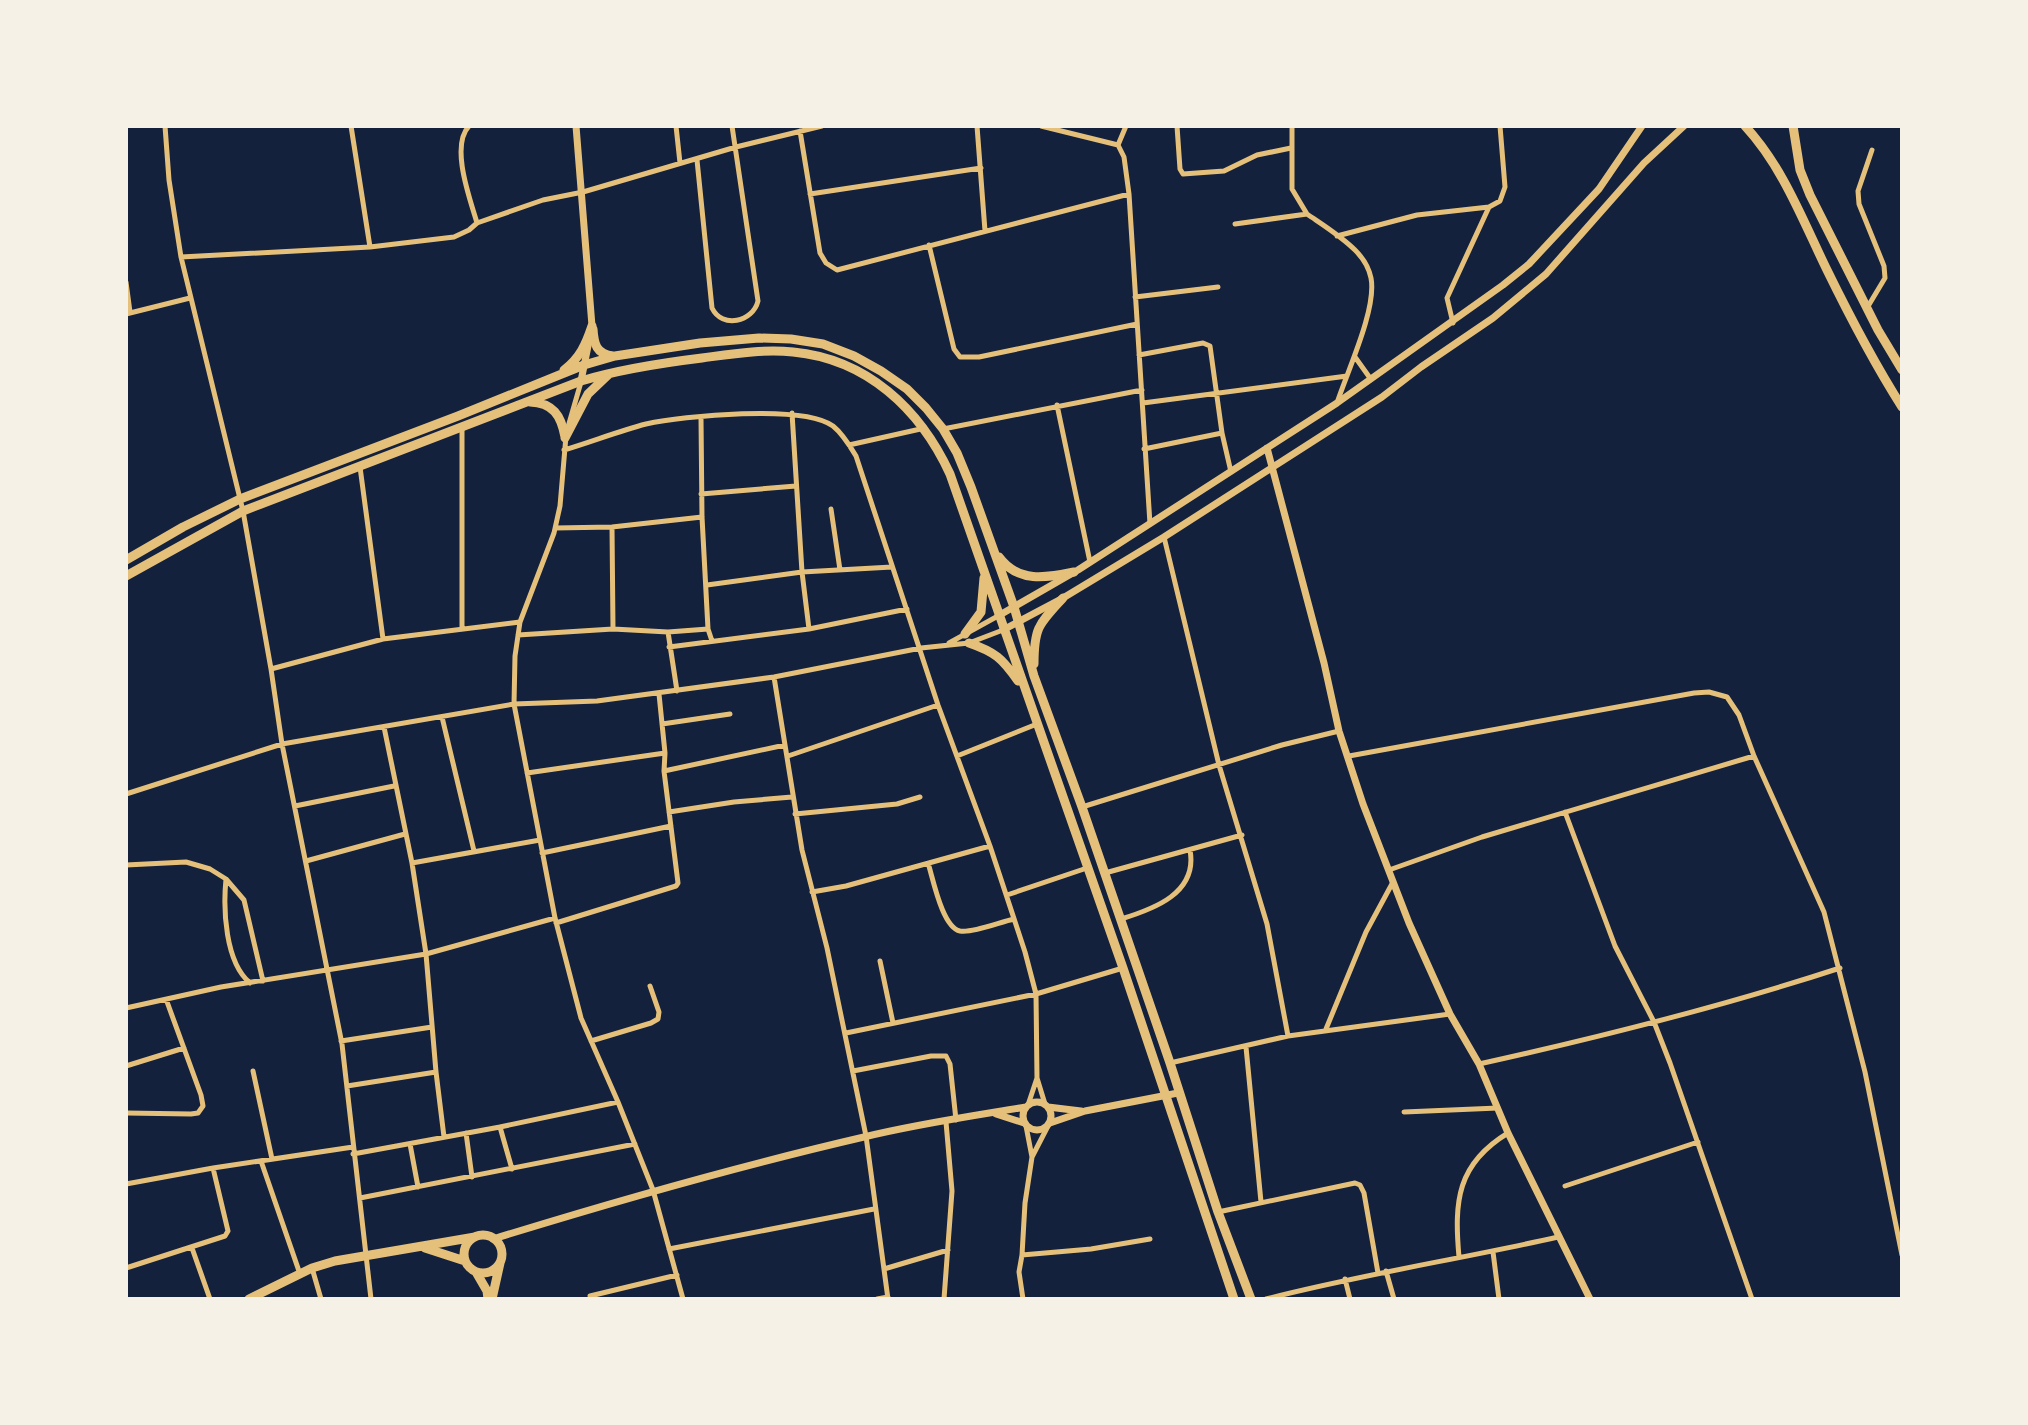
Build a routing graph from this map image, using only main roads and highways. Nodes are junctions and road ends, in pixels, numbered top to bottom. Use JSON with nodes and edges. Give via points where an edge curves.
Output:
{"nodes":[{"id":1,"x":1745,"y":126,"type":"edge"},
{"id":2,"x":1793,"y":126,"type":"edge"},
{"id":3,"x":615,"y":356,"type":"junction"},
{"id":4,"x":1902,"y":370,"type":"edge"},
{"id":5,"x":614,"y":371,"type":"junction"},
{"id":6,"x":552,"y":379,"type":"junction"},
{"id":7,"x":528,"y":401,"type":"junction"},
{"id":8,"x":1902,"y":407,"type":"edge"},
{"id":9,"x":993,"y":548,"type":"junction"},
{"id":10,"x":126,"y":559,"type":"edge"},
{"id":11,"x":1074,"y":572,"type":"road end"},
{"id":12,"x":984,"y":573,"type":"junction"},
{"id":13,"x":126,"y":576,"type":"edge"},
{"id":14,"x":1063,"y":598,"type":"road end"},
{"id":15,"x":1034,"y":676,"type":"junction"},
{"id":16,"x":1025,"y":690,"type":"junction"},
{"id":17,"x":475,"y":1237,"type":"junction"},
{"id":18,"x":423,"y":1247,"type":"junction"},
{"id":19,"x":501,"y":1259,"type":"junction"},
{"id":20,"x":465,"y":1261,"type":"junction"},
{"id":21,"x":476,"y":1272,"type":"junction"},
{"id":22,"x":249,"y":1299,"type":"edge"},
{"id":23,"x":490,"y":1299,"type":"edge"},
{"id":24,"x":1234,"y":1299,"type":"edge"},
{"id":25,"x":1251,"y":1299,"type":"edge"}],
"edges":[{"from":1,"to":8,"type":"main road","via":[[1782,176],[1845,307]]},
{"from":2,"to":4,"type":"main road","via":[[1800,170],[1810,195]]},
{"from":3,"to":6,"type":"main road"},
{"from":3,"to":6,"type":"main road","via":[[596,348],[592,326],[578,358]]},
{"from":3,"to":9,"type":"main road","via":[[759,338],[823,344],[855,356],[907,389],[943,429],[957,453]]},
{"from":5,"to":7,"type":"main road"},
{"from":5,"to":7,"type":"main road","via":[[588,394],[565,438],[556,410]]},
{"from":5,"to":12,"type":"main road","via":[[759,351],[823,357],[853,369],[902,401],[939,448]]},
{"from":6,"to":10,"type":"main road","via":[[240,499]]},
{"from":7,"to":13,"type":"main road","via":[[243,511]]},
{"from":9,"to":11,"type":"main road","via":[[1017,573],[1045,578]]},
{"from":9,"to":15,"type":"main road"},
{"from":12,"to":16,"type":"main road"},
{"from":12,"to":16,"type":"main road","via":[[981,612],[967,638],[1003,659]]},
{"from":14,"to":15,"type":"main road","via":[[1039,624]]},
{"from":15,"to":25,"type":"main road"},
{"from":16,"to":24,"type":"main road"},
{"from":17,"to":18,"type":"main road"},
{"from":17,"to":19,"type":"main road","via":[[493,1239]]},
{"from":17,"to":20,"type":"main road","via":[[466,1244]]},
{"from":18,"to":20,"type":"main road"},
{"from":18,"to":22,"type":"main road","via":[[335,1261]]},
{"from":19,"to":21,"type":"main road","via":[[488,1272]]},
{"from":19,"to":23,"type":"main road"},
{"from":20,"to":21,"type":"main road"},
{"from":21,"to":23,"type":"main road"}]}
